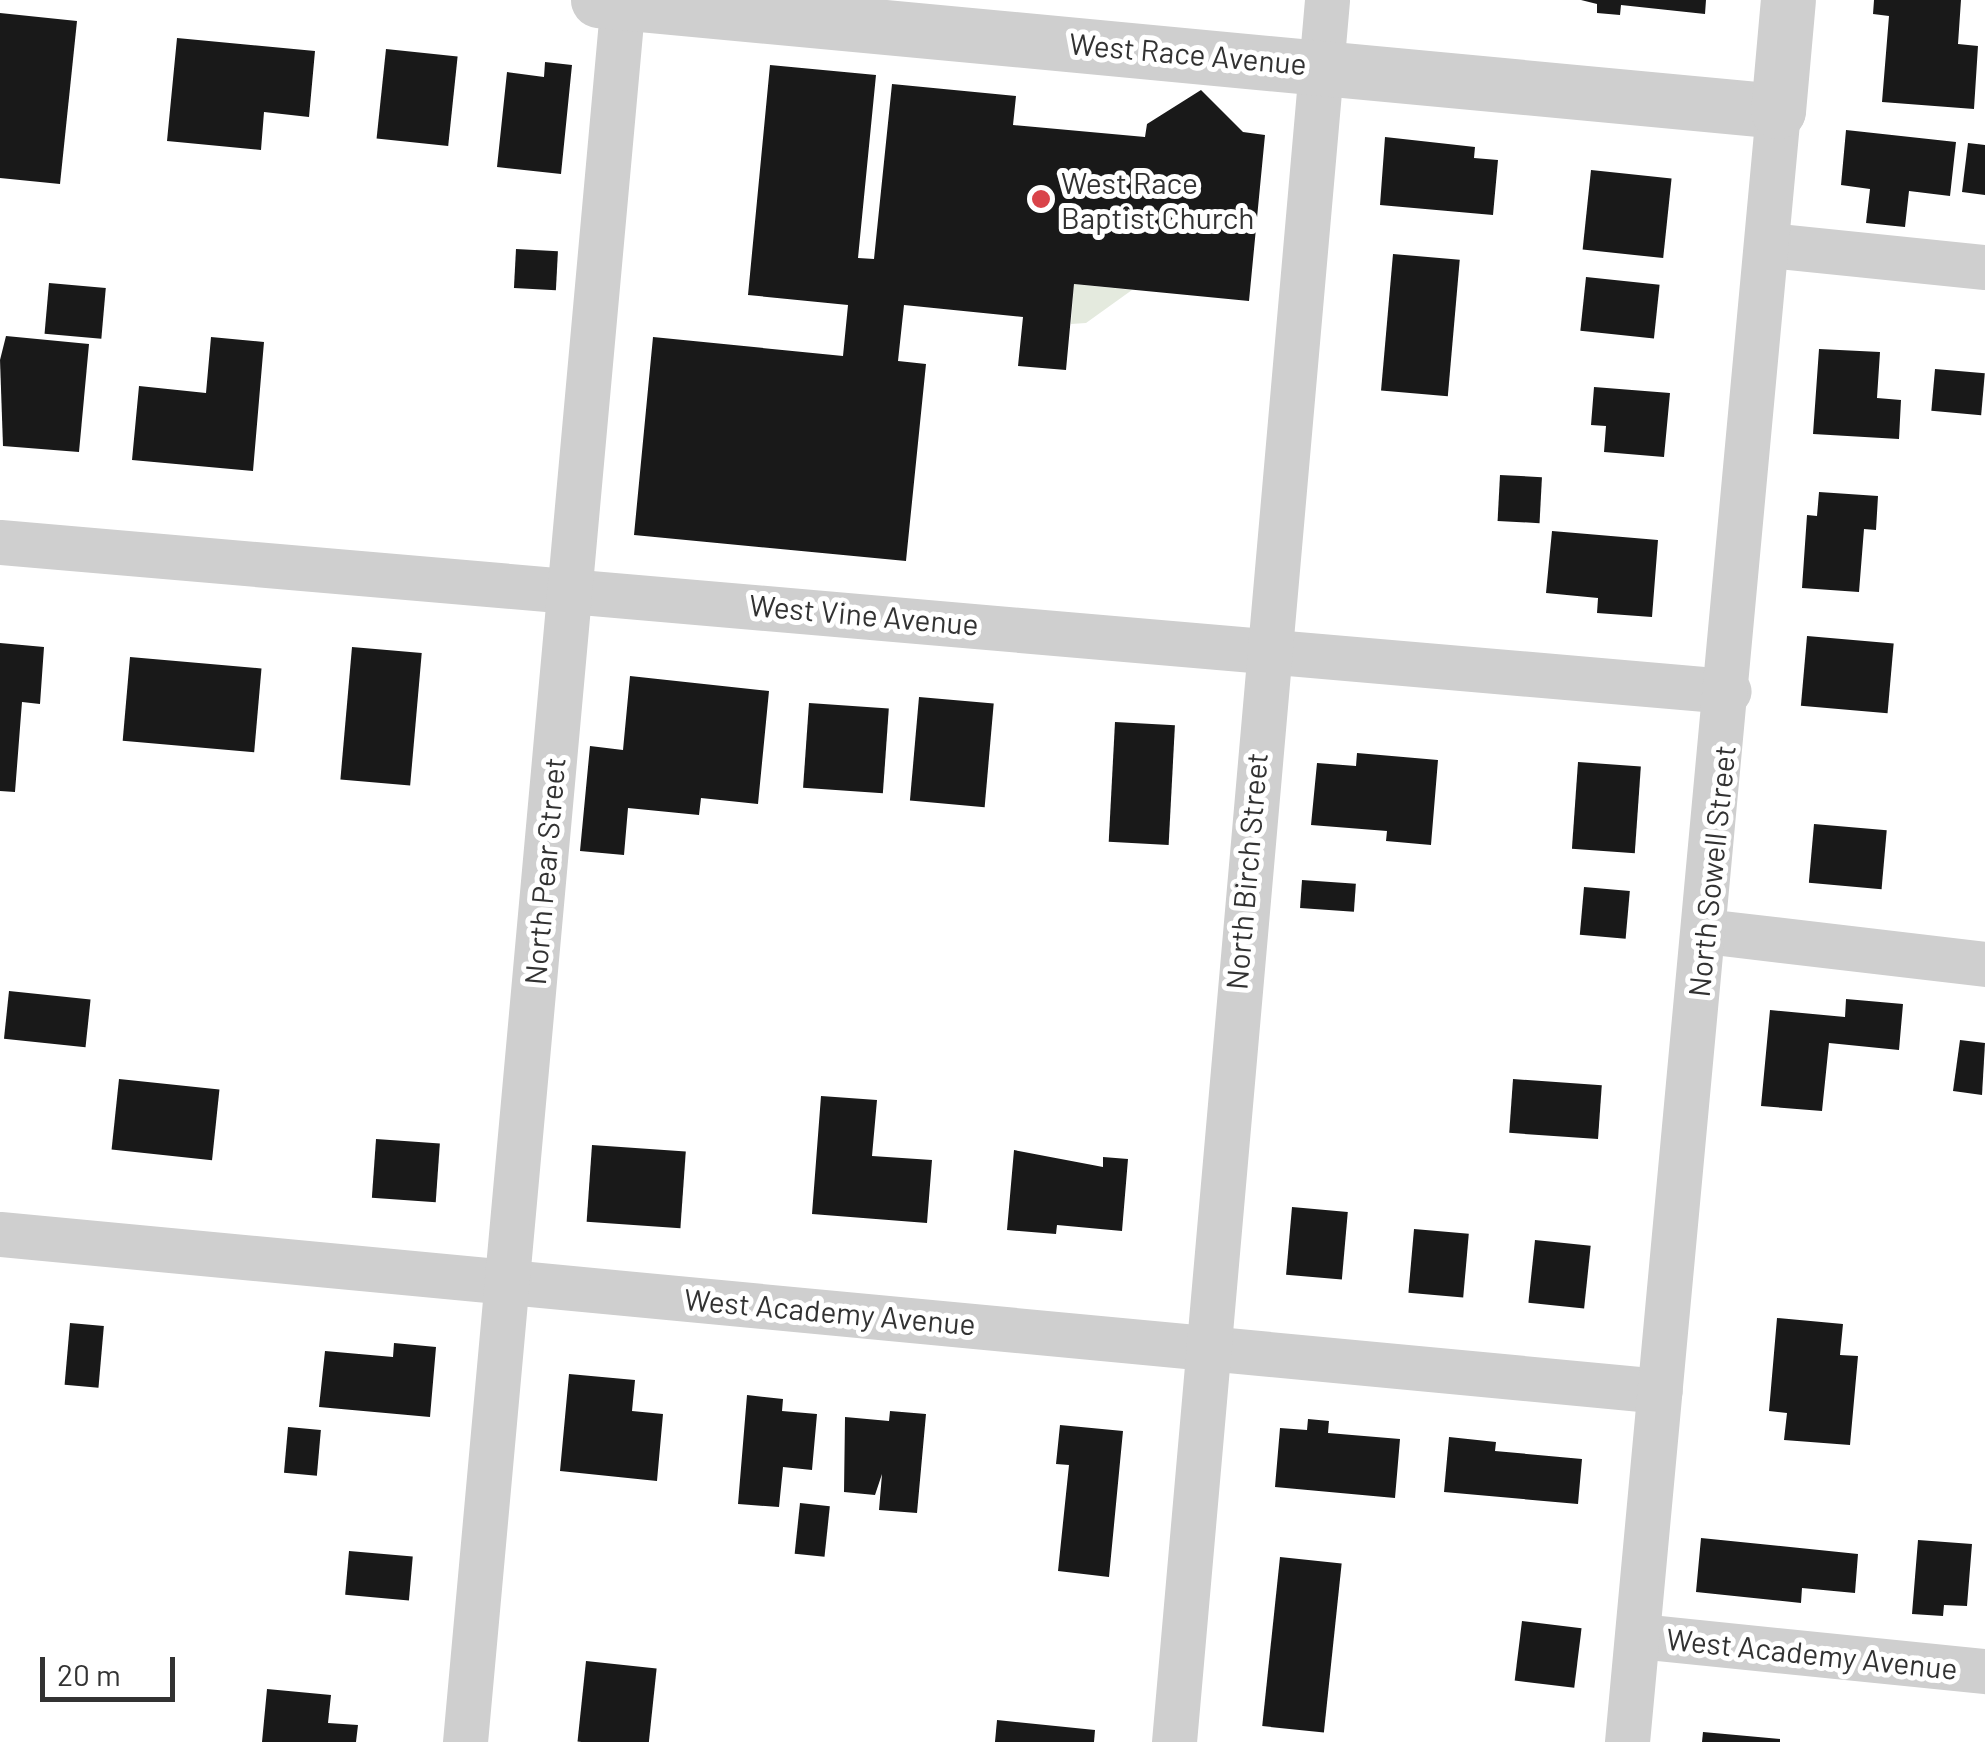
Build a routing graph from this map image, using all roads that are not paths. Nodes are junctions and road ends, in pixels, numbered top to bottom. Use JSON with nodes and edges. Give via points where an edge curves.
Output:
{"nodes":[{"id":1,"x":1327,"y":0,"type":"edge"},
{"id":2,"x":1788,"y":0,"type":"edge"},
{"id":3,"x":614,"y":1,"type":"edge"},
{"id":4,"x":1321,"y":64,"type":"junction"},
{"id":5,"x":1778,"y":111,"type":"junction"},
{"id":6,"x":1768,"y":245,"type":"junction"},
{"id":7,"x":1985,"y":267,"type":"edge"},
{"id":8,"x":0,"y":542,"type":"edge"},
{"id":9,"x":570,"y":588,"type":"junction"},
{"id":10,"x":1265,"y":649,"type":"junction"},
{"id":11,"x":1728,"y":691,"type":"junction"},
{"id":12,"x":1705,"y":931,"type":"junction"},
{"id":13,"x":1985,"y":964,"type":"edge"},
{"id":14,"x":0,"y":1234,"type":"edge"},
{"id":15,"x":506,"y":1284,"type":"junction"},
{"id":16,"x":1206,"y":1343,"type":"junction"},
{"id":17,"x":1660,"y":1390,"type":"junction"},
{"id":18,"x":1638,"y":1636,"type":"junction"},
{"id":19,"x":1985,"y":1671,"type":"edge"},
{"id":20,"x":464,"y":1742,"type":"edge"},
{"id":21,"x":1174,"y":1742,"type":"edge"},
{"id":22,"x":1627,"y":1742,"type":"edge"}],
"edges":[{"from":1,"to":4,"type":"street","name":"North Birch Street"},
{"from":2,"to":5,"type":"street","name":"North Sowell Street"},
{"from":3,"to":4,"type":"street","name":"West Race Avenue"},
{"from":3,"to":9,"type":"street","name":"North Pear Street"},
{"from":4,"to":5,"type":"street","name":"West Race Avenue"},
{"from":4,"to":10,"type":"street","name":"North Birch Street"},
{"from":5,"to":6,"type":"street","name":"North Sowell Street"},
{"from":6,"to":7,"type":"street"},
{"from":6,"to":11,"type":"street","name":"North Sowell Street"},
{"from":8,"to":9,"type":"street","name":"West Vine Avenue"},
{"from":9,"to":10,"type":"street","name":"West Vine Avenue"},
{"from":9,"to":15,"type":"street","name":"North Pear Street"},
{"from":10,"to":11,"type":"street","name":"West Vine Avenue"},
{"from":10,"to":16,"type":"street","name":"North Birch Street"},
{"from":11,"to":12,"type":"street","name":"North Sowell Street"},
{"from":12,"to":13,"type":"street"},
{"from":12,"to":17,"type":"street","name":"North Sowell Street"},
{"from":14,"to":15,"type":"street","name":"West Academy Avenue"},
{"from":15,"to":16,"type":"street","name":"West Academy Avenue"},
{"from":15,"to":20,"type":"street","name":"North Pear Street"},
{"from":16,"to":17,"type":"street","name":"West Academy Avenue"},
{"from":16,"to":21,"type":"street","name":"North Birch Street"},
{"from":17,"to":18,"type":"street","name":"North Sowell Street"},
{"from":18,"to":19,"type":"street","name":"West Academy Avenue"},
{"from":18,"to":22,"type":"street","name":"North Sowell Street"}]}
